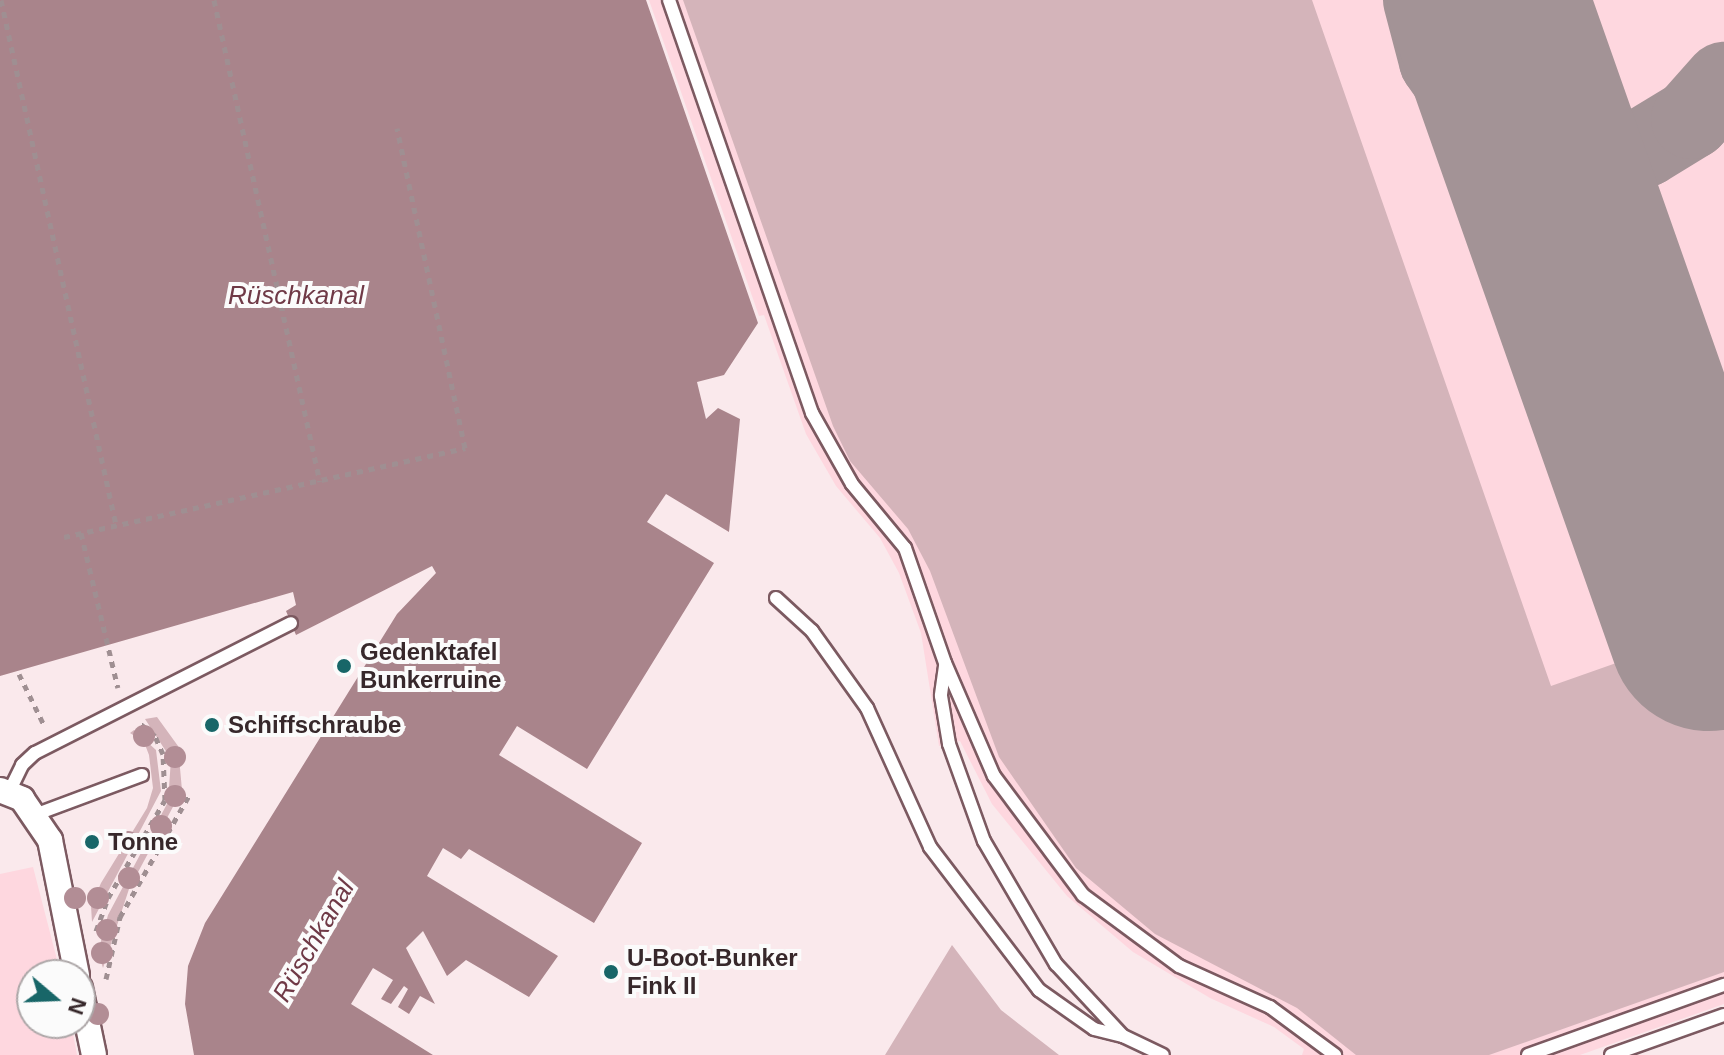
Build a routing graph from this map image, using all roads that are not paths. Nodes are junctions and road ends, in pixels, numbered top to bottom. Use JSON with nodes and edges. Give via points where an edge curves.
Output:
{"nodes":[{"id":1,"x":669,"y":0,"type":"edge"},
{"id":2,"x":776,"y":598,"type":"dead end"},
{"id":3,"x":291,"y":623,"type":"dead end"},
{"id":4,"x":945,"y":663,"type":"junction"},
{"id":5,"x":142,"y":775,"type":"dead end"},
{"id":6,"x":5,"y":791,"type":"edge"},
{"id":7,"x":37,"y":814,"type":"junction"},
{"id":8,"x":85,"y":959,"type":"edge"},
{"id":9,"x":1724,"y":985,"type":"edge"},
{"id":10,"x":1724,"y":1015,"type":"edge"},
{"id":11,"x":1123,"y":1036,"type":"junction"},
{"id":12,"x":1163,"y":1055,"type":"edge"},
{"id":13,"x":1335,"y":1055,"type":"edge"},
{"id":14,"x":1528,"y":1055,"type":"edge"},
{"id":15,"x":1611,"y":1055,"type":"edge"}],
"edges":[{"from":1,"to":4,"type":"lane","via":[[812,413],[852,484],[905,548]]},
{"from":2,"to":11,"type":"lane","via":[[812,631],[867,708],[930,847],[1039,990],[1094,1029]]},
{"from":3,"to":6,"type":"lane","via":[[53,744],[22,765]]},
{"from":4,"to":11,"type":"lane","via":[[941,696],[949,744],[984,841],[1056,964]]},
{"from":4,"to":13,"type":"lane","via":[[994,776],[1083,895],[1179,966],[1270,1007]]},
{"from":5,"to":7,"type":"lane"},
{"from":6,"to":7,"type":"street"},
{"from":7,"to":8,"type":"street","via":[[50,840]]},
{"from":9,"to":14,"type":"lane"},
{"from":10,"to":15,"type":"lane"},
{"from":11,"to":12,"type":"lane"}]}
